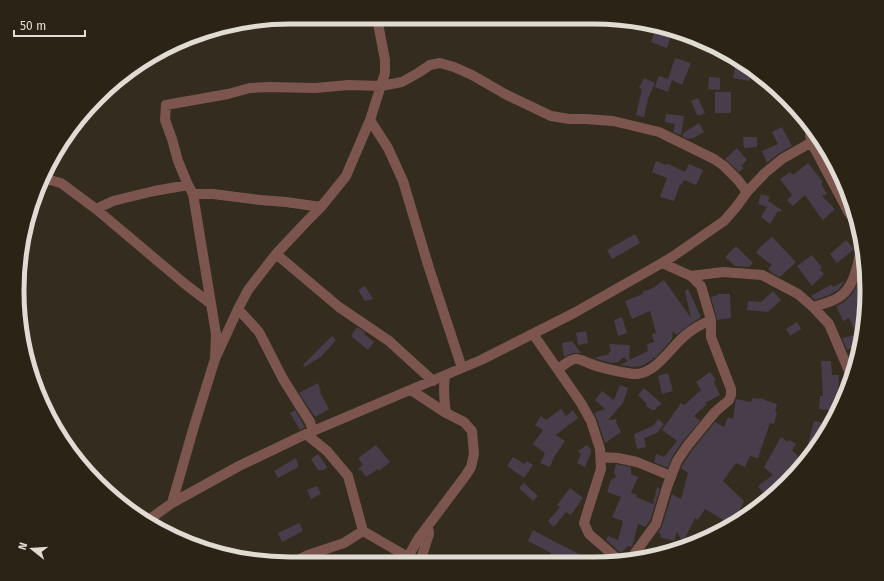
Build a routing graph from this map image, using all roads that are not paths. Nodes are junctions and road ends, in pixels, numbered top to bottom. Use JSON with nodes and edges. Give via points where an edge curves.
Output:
{"nodes":[{"id":1,"x":378,"y":24,"type":"edge"},
{"id":2,"x":381,"y":86,"type":"junction"},
{"id":3,"x":370,"y":120,"type":"junction"},
{"id":4,"x":814,"y":141,"type":"edge"},
{"id":5,"x":819,"y":149,"type":"edge"},
{"id":6,"x":48,"y":180,"type":"edge"},
{"id":7,"x":190,"y":190,"type":"junction"},
{"id":8,"x":747,"y":192,"type":"junction"},
{"id":9,"x":321,"y":207,"type":"junction"},
{"id":10,"x":96,"y":209,"type":"junction"},
{"id":11,"x":847,"y":209,"type":"edge"},
{"id":12,"x":276,"y":254,"type":"junction"},
{"id":13,"x":858,"y":260,"type":"edge"},
{"id":14,"x":662,"y":263,"type":"junction"},
{"id":15,"x":691,"y":276,"type":"junction"},
{"id":16,"x":211,"y":304,"type":"junction"},
{"id":17,"x":813,"y":307,"type":"junction"},
{"id":18,"x":238,"y":309,"type":"junction"},
{"id":19,"x":711,"y":320,"type":"junction"},
{"id":20,"x":533,"y":334,"type":"junction"},
{"id":21,"x":215,"y":359,"type":"junction"},
{"id":22,"x":462,"y":368,"type":"junction"},
{"id":23,"x":558,"y":369,"type":"junction"},
{"id":24,"x":848,"y":369,"type":"edge"},
{"id":25,"x":446,"y":376,"type":"junction"},
{"id":26,"x":433,"y":381,"type":"junction"},
{"id":27,"x":411,"y":390,"type":"junction"},
{"id":28,"x":446,"y":413,"type":"junction"},
{"id":29,"x":310,"y":433,"type":"junction"},
{"id":30,"x":601,"y":457,"type":"junction"},
{"id":31,"x":671,"y":476,"type":"junction"},
{"id":32,"x":172,"y":503,"type":"junction"},
{"id":33,"x":152,"y":518,"type":"edge"},
{"id":34,"x":428,"y":526,"type":"junction"},
{"id":35,"x":363,"y":530,"type":"junction"},
{"id":36,"x":634,"y":554,"type":"edge"},
{"id":37,"x":615,"y":556,"type":"edge"},
{"id":38,"x":304,"y":557,"type":"edge"},
{"id":39,"x":406,"y":557,"type":"edge"},
{"id":40,"x":412,"y":557,"type":"edge"},
{"id":41,"x":422,"y":557,"type":"edge"}],
"edges":[{"from":1,"to":2,"type":"street","via":[[385,60]]},
{"from":2,"to":3,"type":"street"},
{"from":2,"to":7,"type":"street","via":[[250,88],[166,105],[165,120]]},
{"from":2,"to":8,"type":"street","via":[[402,82],[430,65],[440,63],[454,67],[551,116],[614,121],[658,132],[714,159],[738,180]]},
{"from":3,"to":9,"type":"street","via":[[346,176]]},
{"from":3,"to":22,"type":"street","via":[[388,148],[403,181]]},
{"from":4,"to":8,"type":"street","via":[[782,159]]},
{"from":5,"to":11,"type":"street"},
{"from":6,"to":10,"type":"street","via":[[60,183]]},
{"from":7,"to":9,"type":"street"},
{"from":7,"to":10,"type":"street","via":[[154,191],[113,201]]},
{"from":7,"to":16,"type":"street"},
{"from":8,"to":14,"type":"street","via":[[724,220]]},
{"from":9,"to":12,"type":"street"},
{"from":10,"to":16,"type":"street"},
{"from":12,"to":18,"type":"street","via":[[248,290]]},
{"from":12,"to":26,"type":"street","via":[[339,307],[388,341]]},
{"from":13,"to":17,"type":"street","via":[[849,289],[833,301]]},
{"from":14,"to":15,"type":"street"},
{"from":14,"to":20,"type":"street"},
{"from":15,"to":17,"type":"street","via":[[724,272],[762,275],[798,294]]},
{"from":15,"to":19,"type":"street","via":[[701,286]]},
{"from":16,"to":21,"type":"street","via":[[216,334]]},
{"from":17,"to":24,"type":"street","via":[[829,324]]},
{"from":18,"to":21,"type":"street"},
{"from":18,"to":29,"type":"street","via":[[259,332],[283,379],[310,422]]},
{"from":19,"to":23,"type":"street","via":[[686,334],[657,364],[638,374],[594,366],[577,359]]},
{"from":19,"to":31,"type":"street","via":[[711,337],[731,395],[688,445]]},
{"from":20,"to":22,"type":"street"},
{"from":20,"to":23,"type":"street"},
{"from":21,"to":32,"type":"street"},
{"from":22,"to":25,"type":"street"},
{"from":23,"to":30,"type":"street","via":[[582,403],[591,421]]},
{"from":25,"to":26,"type":"street"},
{"from":25,"to":28,"type":"street"},
{"from":26,"to":27,"type":"street"},
{"from":27,"to":28,"type":"street"},
{"from":27,"to":29,"type":"street"},
{"from":28,"to":34,"type":"street","via":[[464,422],[472,431],[474,454],[466,476]]},
{"from":29,"to":32,"type":"street","via":[[239,466]]},
{"from":29,"to":35,"type":"street","via":[[348,476]]},
{"from":30,"to":31,"type":"street","via":[[637,462]]},
{"from":30,"to":37,"type":"street","via":[[601,469],[584,523],[589,534]]},
{"from":31,"to":36,"type":"street","via":[[656,524]]},
{"from":32,"to":33,"type":"street"},
{"from":34,"to":40,"type":"street","via":[[418,539]]},
{"from":34,"to":41,"type":"street","via":[[429,534]]},
{"from":35,"to":38,"type":"street","via":[[344,543]]},
{"from":35,"to":39,"type":"street"}]}
